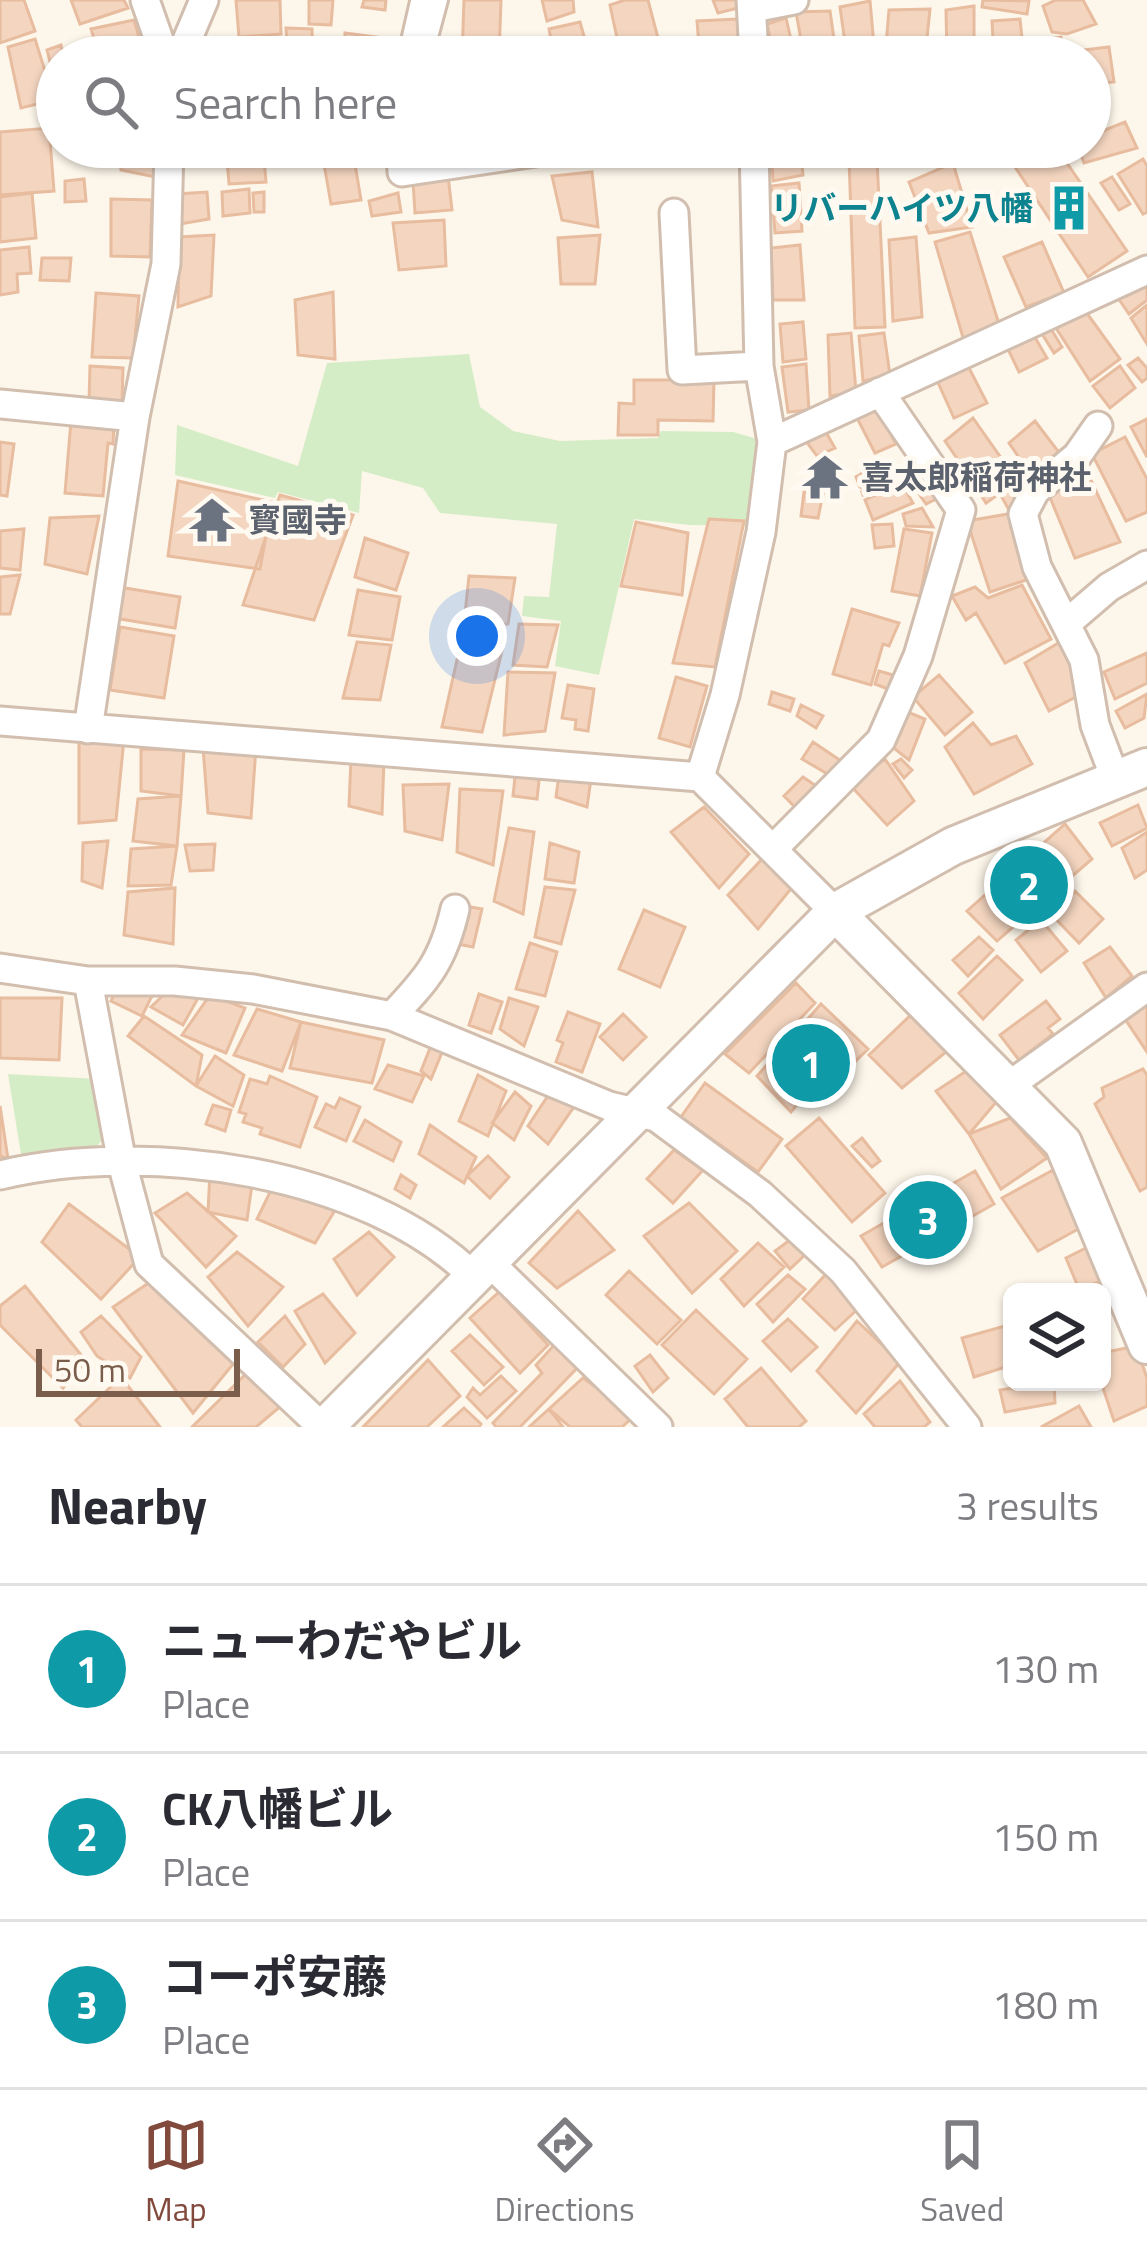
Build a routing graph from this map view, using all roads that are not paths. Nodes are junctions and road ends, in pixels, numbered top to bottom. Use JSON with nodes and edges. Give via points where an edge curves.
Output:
{"nodes":[{"id":1,"x":145,"y":0,"type":"edge"},
{"id":2,"x":204,"y":0,"type":"edge"},
{"id":3,"x":425,"y":0,"type":"edge"},
{"id":4,"x":440,"y":0,"type":"edge"},
{"id":5,"x":794,"y":0,"type":"edge"},
{"id":6,"x":752,"y":4,"type":"edge"},
{"id":7,"x":158,"y":36,"type":"edge"},
{"id":8,"x":189,"y":36,"type":"edge"},
{"id":9,"x":417,"y":36,"type":"edge"},
{"id":10,"x":430,"y":36,"type":"edge"},
{"id":11,"x":753,"y":36,"type":"edge"},
{"id":12,"x":168,"y":168,"type":"edge"},
{"id":13,"x":402,"y":168,"type":"edge"},
{"id":14,"x":429,"y":168,"type":"edge"},
{"id":15,"x":754,"y":168,"type":"edge"},
{"id":16,"x":674,"y":213,"type":"dead end"},
{"id":17,"x":1147,"y":270,"type":"edge"},
{"id":18,"x":759,"y":366,"type":"junction"},
{"id":19,"x":880,"y":392,"type":"junction"},
{"id":20,"x":0,"y":404,"type":"edge"},
{"id":21,"x":135,"y":417,"type":"junction"},
{"id":22,"x":1098,"y":426,"type":"dead end"},
{"id":23,"x":772,"y":442,"type":"junction"},
{"id":24,"x":1147,"y":565,"type":"edge"},
{"id":25,"x":1066,"y":623,"type":"junction"},
{"id":26,"x":0,"y":721,"type":"edge"},
{"id":27,"x":88,"y":729,"type":"junction"},
{"id":28,"x":1131,"y":772,"type":"edge"},
{"id":29,"x":700,"y":777,"type":"junction"},
{"id":30,"x":774,"y":848,"type":"junction"},
{"id":31,"x":455,"y":909,"type":"dead end"},
{"id":32,"x":836,"y":912,"type":"junction"},
{"id":33,"x":0,"y":968,"type":"edge"},
{"id":34,"x":88,"y":981,"type":"junction"},
{"id":35,"x":1147,"y":987,"type":"edge"},
{"id":36,"x":392,"y":1016,"type":"junction"},
{"id":37,"x":1007,"y":1087,"type":"junction"},
{"id":38,"x":637,"y":1113,"type":"junction"},
{"id":39,"x":122,"y":1163,"type":"junction"},
{"id":40,"x":0,"y":1175,"type":"edge"},
{"id":41,"x":481,"y":1269,"type":"junction"},
{"id":42,"x":1147,"y":1345,"type":"edge"},
{"id":43,"x":323,"y":1427,"type":"edge"},
{"id":44,"x":658,"y":1427,"type":"edge"},
{"id":45,"x":968,"y":1427,"type":"edge"}],
"edges":[{"from":1,"to":7,"type":"street"},
{"from":2,"to":8,"type":"street"},
{"from":3,"to":9,"type":"street"},
{"from":4,"to":10,"type":"lane"},
{"from":5,"to":6,"type":"street"},
{"from":6,"to":11,"type":"street"},
{"from":12,"to":21,"type":"street","via":[[166,264]]},
{"from":13,"to":14,"type":"street"},
{"from":15,"to":18,"type":"street"},
{"from":16,"to":18,"type":"street","via":[[682,370]]},
{"from":17,"to":19,"type":"street"},
{"from":18,"to":23,"type":"street"},
{"from":19,"to":23,"type":"street"},
{"from":19,"to":30,"type":"street","via":[[962,510],[918,656],[881,740]]},
{"from":20,"to":21,"type":"street"},
{"from":21,"to":27,"type":"street"},
{"from":22,"to":25,"type":"street","via":[[1023,514],[1037,567]]},
{"from":23,"to":29,"type":"street","via":[[761,532]]},
{"from":24,"to":25,"type":"street"},
{"from":25,"to":28,"type":"street","via":[[1084,660],[1095,725]]},
{"from":26,"to":27,"type":"street"},
{"from":27,"to":29,"type":"street"},
{"from":28,"to":32,"type":"street","via":[[953,845]]},
{"from":29,"to":30,"type":"street"},
{"from":30,"to":32,"type":"street"},
{"from":31,"to":36,"type":"street","via":[[447,947]]},
{"from":32,"to":37,"type":"street"},
{"from":32,"to":38,"type":"street"},
{"from":33,"to":34,"type":"street"},
{"from":34,"to":36,"type":"street","via":[[253,989]]},
{"from":34,"to":39,"type":"street"},
{"from":35,"to":37,"type":"street"},
{"from":36,"to":38,"type":"street"},
{"from":37,"to":42,"type":"street","via":[[1063,1143]]},
{"from":38,"to":41,"type":"street"},
{"from":38,"to":45,"type":"street","via":[[656,1117],[760,1194],[843,1271]]},
{"from":39,"to":40,"type":"street"},
{"from":39,"to":41,"type":"street","via":[[267,1174],[350,1200]]},
{"from":39,"to":43,"type":"street","via":[[149,1264]]},
{"from":41,"to":43,"type":"street"},
{"from":41,"to":44,"type":"street"}]}
